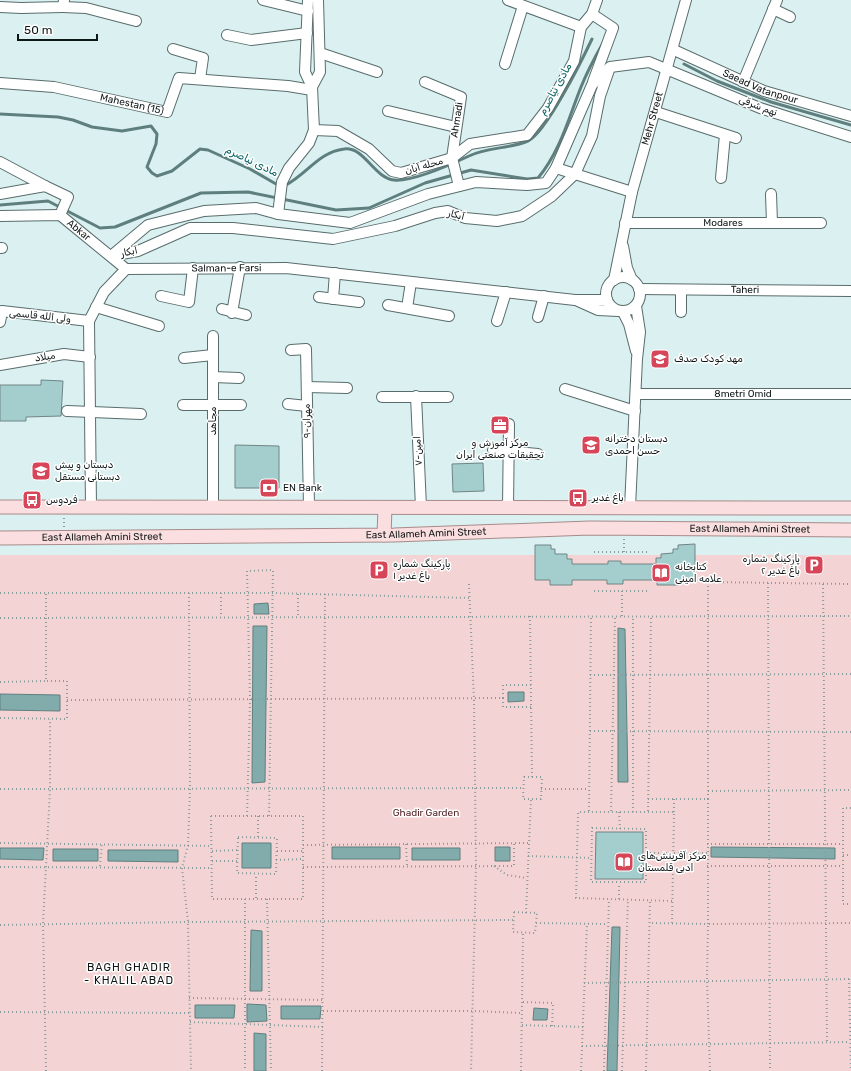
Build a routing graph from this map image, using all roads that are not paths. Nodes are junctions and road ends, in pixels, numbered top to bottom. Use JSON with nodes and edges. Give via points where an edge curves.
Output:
{"nodes":[{"id":1,"x":263,"y":0,"type":"edge"},
{"id":2,"x":308,"y":0,"type":"edge"},
{"id":3,"x":318,"y":0,"type":"edge"},
{"id":4,"x":508,"y":0,"type":"edge"},
{"id":5,"x":598,"y":0,"type":"edge"},
{"id":6,"x":686,"y":0,"type":"edge"},
{"id":7,"x":64,"y":3,"type":"edge"},
{"id":8,"x":775,"y":5,"type":"edge"},
{"id":9,"x":523,"y":6,"type":"junction"},
{"id":10,"x":0,"y":7,"type":"edge"},
{"id":11,"x":308,"y":11,"type":"junction"},
{"id":12,"x":592,"y":14,"type":"junction"},
{"id":13,"x":790,"y":17,"type":"dead end"},
{"id":14,"x":136,"y":21,"type":"dead end"},
{"id":15,"x":581,"y":27,"type":"junction"},
{"id":16,"x":307,"y":33,"type":"junction"},
{"id":17,"x":227,"y":35,"type":"dead end"},
{"id":18,"x":173,"y":49,"type":"dead end"},
{"id":19,"x":674,"y":50,"type":"junction"},
{"id":20,"x":320,"y":53,"type":"junction"},
{"id":21,"x":505,"y":64,"type":"dead end"},
{"id":22,"x":610,"y":67,"type":"junction"},
{"id":23,"x":668,"y":69,"type":"junction"},
{"id":24,"x":377,"y":72,"type":"dead end"},
{"id":25,"x":200,"y":79,"type":"junction"},
{"id":26,"x":425,"y":82,"type":"dead end"},
{"id":27,"x":742,"y":82,"type":"junction"},
{"id":28,"x":0,"y":83,"type":"edge"},
{"id":29,"x":592,"y":85,"type":"junction"},
{"id":30,"x":312,"y":89,"type":"junction"},
{"id":31,"x":388,"y":111,"type":"dead end"},
{"id":32,"x":656,"y":112,"type":"junction"},
{"id":33,"x":851,"y":116,"type":"edge"},
{"id":34,"x":456,"y":127,"type":"junction"},
{"id":35,"x":314,"y":130,"type":"junction"},
{"id":36,"x":725,"y":134,"type":"junction"},
{"id":37,"x":851,"y":137,"type":"edge"},
{"id":38,"x":736,"y":138,"type":"dead end"},
{"id":39,"x":452,"y":158,"type":"junction"},
{"id":40,"x":0,"y":162,"type":"edge"},
{"id":41,"x":556,"y":168,"type":"junction"},
{"id":42,"x":575,"y":174,"type":"junction"},
{"id":43,"x":721,"y":178,"type":"dead end"},
{"id":44,"x":45,"y":186,"type":"junction"},
{"id":45,"x":459,"y":186,"type":"junction"},
{"id":46,"x":632,"y":192,"type":"junction"},
{"id":47,"x":0,"y":194,"type":"edge"},
{"id":48,"x":771,"y":194,"type":"dead end"},
{"id":49,"x":60,"y":214,"type":"junction"},
{"id":50,"x":278,"y":214,"type":"junction"},
{"id":51,"x":0,"y":216,"type":"edge"},
{"id":52,"x":625,"y":223,"type":"junction"},
{"id":53,"x":772,"y":223,"type":"junction"},
{"id":54,"x":821,"y":223,"type":"dead end"},
{"id":55,"x":622,"y":238,"type":"junction"},
{"id":56,"x":111,"y":256,"type":"junction"},
{"id":57,"x":193,"y":268,"type":"junction"},
{"id":58,"x":240,"y":268,"type":"junction"},
{"id":59,"x":126,"y":269,"type":"junction"},
{"id":60,"x":335,"y":273,"type":"junction"},
{"id":61,"x":614,"y":280,"type":"junction"},
{"id":62,"x":632,"y":280,"type":"junction"},
{"id":63,"x":411,"y":282,"type":"junction"},
{"id":64,"x":639,"y":289,"type":"junction"},
{"id":65,"x":681,"y":290,"type":"junction"},
{"id":66,"x":506,"y":292,"type":"junction"},
{"id":67,"x":851,"y":292,"type":"edge"},
{"id":68,"x":161,"y":296,"type":"dead end"},
{"id":69,"x":544,"y":296,"type":"junction"},
{"id":70,"x":319,"y":297,"type":"dead end"},
{"id":71,"x":333,"y":299,"type":"junction"},
{"id":72,"x":574,"y":300,"type":"junction"},
{"id":73,"x":607,"y":300,"type":"junction"},
{"id":74,"x":359,"y":302,"type":"dead end"},
{"id":75,"x":388,"y":305,"type":"dead end"},
{"id":76,"x":636,"y":306,"type":"junction"},
{"id":77,"x":96,"y":307,"type":"junction"},
{"id":78,"x":407,"y":308,"type":"junction"},
{"id":79,"x":222,"y":309,"type":"dead end"},
{"id":80,"x":621,"y":311,"type":"junction"},
{"id":81,"x":681,"y":312,"type":"dead end"},
{"id":82,"x":232,"y":313,"type":"junction"},
{"id":83,"x":246,"y":315,"type":"dead end"},
{"id":84,"x":449,"y":316,"type":"dead end"},
{"id":85,"x":538,"y":317,"type":"dead end"},
{"id":86,"x":89,"y":321,"type":"junction"},
{"id":87,"x":497,"y":321,"type":"dead end"},
{"id":88,"x":0,"y":322,"type":"edge"},
{"id":89,"x":159,"y":326,"type":"dead end"},
{"id":90,"x":213,"y":336,"type":"dead end"},
{"id":91,"x":291,"y":350,"type":"dead end"},
{"id":92,"x":213,"y":355,"type":"junction"},
{"id":93,"x":90,"y":357,"type":"junction"},
{"id":94,"x":184,"y":358,"type":"dead end"},
{"id":95,"x":637,"y":359,"type":"junction"},
{"id":96,"x":0,"y":365,"type":"edge"},
{"id":97,"x":213,"y":377,"type":"junction"},
{"id":98,"x":239,"y":378,"type":"dead end"},
{"id":99,"x":307,"y":387,"type":"junction"},
{"id":100,"x":346,"y":388,"type":"dead end"},
{"id":101,"x":565,"y":389,"type":"dead end"},
{"id":102,"x":636,"y":394,"type":"junction"},
{"id":103,"x":851,"y":394,"type":"edge"},
{"id":104,"x":382,"y":396,"type":"dead end"},
{"id":105,"x":416,"y":396,"type":"junction"},
{"id":106,"x":448,"y":397,"type":"dead end"},
{"id":107,"x":213,"y":404,"type":"junction"},
{"id":108,"x":288,"y":404,"type":"dead end"},
{"id":109,"x":241,"y":405,"type":"dead end"},
{"id":110,"x":183,"y":406,"type":"dead end"},
{"id":111,"x":307,"y":406,"type":"junction"},
{"id":112,"x":67,"y":411,"type":"dead end"},
{"id":113,"x":635,"y":411,"type":"junction"},
{"id":114,"x":90,"y":413,"type":"junction"},
{"id":115,"x":141,"y":414,"type":"dead end"},
{"id":116,"x":509,"y":424,"type":"dead end"},
{"id":117,"x":493,"y":450,"type":"dead end"},
{"id":118,"x":509,"y":451,"type":"junction"},
{"id":119,"x":538,"y":454,"type":"dead end"},
{"id":120,"x":91,"y":506,"type":"junction"},
{"id":121,"x":0,"y":507,"type":"edge"},
{"id":122,"x":213,"y":507,"type":"junction"},
{"id":123,"x":309,"y":507,"type":"junction"},
{"id":124,"x":421,"y":507,"type":"junction"},
{"id":125,"x":508,"y":507,"type":"junction"},
{"id":126,"x":630,"y":507,"type":"junction"},
{"id":127,"x":385,"y":508,"type":"junction"},
{"id":128,"x":851,"y":508,"type":"edge"},
{"id":129,"x":851,"y":530,"type":"edge"},
{"id":130,"x":384,"y":535,"type":"junction"},
{"id":131,"x":0,"y":538,"type":"edge"}],
"edges":[{"from":1,"to":11,"type":"street"},
{"from":2,"to":11,"type":"street"},
{"from":3,"to":20,"type":"street"},
{"from":4,"to":9,"type":"street"},
{"from":5,"to":12,"type":"street"},
{"from":6,"to":19,"type":"street","name":"Mehr Street"},
{"from":7,"to":10,"type":"street","via":[[21,8]]},
{"from":7,"to":14,"type":"street"},
{"from":8,"to":13,"type":"street"},
{"from":8,"to":27,"type":"street"},
{"from":9,"to":15,"type":"street"},
{"from":9,"to":21,"type":"street"},
{"from":11,"to":16,"type":"street"},
{"from":12,"to":15,"type":"street"},
{"from":12,"to":29,"type":"street","via":[[613,28]]},
{"from":15,"to":39,"type":"street","via":[[574,61],[548,108],[527,135],[470,144]]},
{"from":16,"to":17,"type":"street","via":[[251,40]]},
{"from":16,"to":30,"type":"street","via":[[305,72]]},
{"from":18,"to":25,"type":"street","via":[[203,58]]},
{"from":19,"to":23,"type":"street","name":"Mehr Street"},
{"from":19,"to":27,"type":"street","name":"Saead Vatanpour"},
{"from":20,"to":24,"type":"street"},
{"from":20,"to":30,"type":"street","via":[[320,72]]},
{"from":22,"to":23,"type":"street","via":[[649,62]]},
{"from":22,"to":29,"type":"street","name":"آبکار"},
{"from":22,"to":42,"type":"street","name":"آبکار","via":[[600,96],[592,136]]},
{"from":23,"to":32,"type":"street","name":"Mehr Street"},
{"from":23,"to":37,"type":"street","name":"نهم شرقی","via":[[760,108]]},
{"from":25,"to":28,"type":"street","name":"Mahestan (15)","via":[[178,78],[167,112],[54,88]]},
{"from":25,"to":30,"type":"street","name":"Mahestan (15)"},
{"from":26,"to":34,"type":"street","name":"Ahmadi","via":[[461,97]]},
{"from":27,"to":33,"type":"street","name":"Saead Vatanpour","via":[[764,91]]},
{"from":29,"to":41,"type":"street","name":"آبکار"},
{"from":30,"to":35,"type":"street"},
{"from":31,"to":34,"type":"street"},
{"from":32,"to":36,"type":"street"},
{"from":32,"to":46,"type":"street","name":"Mehr Street"},
{"from":34,"to":39,"type":"street","name":"Ahmadi"},
{"from":35,"to":39,"type":"street","name":"محله آبان","via":[[338,131],[369,149],[392,171],[401,173]]},
{"from":35,"to":50,"type":"street","via":[[309,143],[289,168],[282,182]]},
{"from":36,"to":38,"type":"street"},
{"from":36,"to":43,"type":"street"},
{"from":39,"to":45,"type":"street"},
{"from":40,"to":44,"type":"street"},
{"from":41,"to":42,"type":"street"},
{"from":41,"to":45,"type":"street","name":"آبکار","via":[[546,183],[527,185],[476,182]]},
{"from":42,"to":46,"type":"street"},
{"from":42,"to":56,"type":"street","name":"آبکار","via":[[552,196],[522,216],[497,221],[465,218],[448,211],[395,226],[333,239],[233,228],[190,228],[138,252]]},
{"from":44,"to":47,"type":"street"},
{"from":44,"to":49,"type":"street","via":[[68,197]]},
{"from":45,"to":50,"type":"street","name":"آبکار","via":[[428,194],[350,223]]},
{"from":46,"to":52,"type":"street","name":"Mehr Street"},
{"from":48,"to":53,"type":"street"},
{"from":49,"to":51,"type":"street","name":"Abkar"},
{"from":49,"to":56,"type":"street","name":"Abkar"},
{"from":50,"to":56,"type":"street","name":"آبکار","via":[[256,208],[234,208],[176,217],[148,225]]},
{"from":52,"to":53,"type":"street","name":"Modares"},
{"from":52,"to":55,"type":"street","name":"Mehr Street"},
{"from":53,"to":54,"type":"street","name":"Modares"},
{"from":55,"to":61,"type":"street","name":"Mehr Street"},
{"from":55,"to":62,"type":"street","name":"Mehr Street","via":[[627,268]]},
{"from":56,"to":59,"type":"street","name":"Abkar"},
{"from":57,"to":58,"type":"street","name":"Salman-e Farsi"},
{"from":57,"to":59,"type":"street","name":"Salman-e Farsi"},
{"from":57,"to":68,"type":"street","via":[[189,302]]},
{"from":58,"to":60,"type":"street","name":"Salman-e Farsi","via":[[286,268]]},
{"from":58,"to":82,"type":"street"},
{"from":59,"to":77,"type":"street","via":[[104,292]]},
{"from":60,"to":63,"type":"street","name":"Salman-e Farsi"},
{"from":60,"to":71,"type":"street"},
{"from":61,"to":62,"type":"street","via":[[623,277]]},
{"from":61,"to":73,"type":"street","via":[[608,286]]},
{"from":62,"to":64,"type":"street"},
{"from":63,"to":66,"type":"street","name":"Salman-e Farsi"},
{"from":63,"to":78,"type":"street"},
{"from":64,"to":65,"type":"street","name":"Taheri"},
{"from":64,"to":76,"type":"street","via":[[640,298]]},
{"from":65,"to":67,"type":"street","name":"Taheri"},
{"from":65,"to":81,"type":"street"},
{"from":66,"to":69,"type":"street","name":"Salman-e Farsi"},
{"from":66,"to":87,"type":"street"},
{"from":69,"to":72,"type":"street","name":"Salman-e Farsi"},
{"from":69,"to":85,"type":"street"},
{"from":70,"to":71,"type":"street"},
{"from":71,"to":74,"type":"street"},
{"from":72,"to":73,"type":"street","name":"Salman-e Farsi"},
{"from":72,"to":80,"type":"street","name":"Salman-e Farsi","via":[[598,310]]},
{"from":73,"to":80,"type":"street","via":[[609,305]]},
{"from":75,"to":78,"type":"street"},
{"from":76,"to":80,"type":"street"},
{"from":76,"to":95,"type":"street","via":[[640,332]]},
{"from":77,"to":86,"type":"street"},
{"from":77,"to":89,"type":"street"},
{"from":78,"to":84,"type":"street"},
{"from":79,"to":82,"type":"street"},
{"from":80,"to":95,"type":"street","via":[[629,324]]},
{"from":82,"to":83,"type":"street"},
{"from":86,"to":88,"type":"street","name":"ولی الله قاسمی","via":[[2,311]]},
{"from":86,"to":93,"type":"street"},
{"from":90,"to":92,"type":"street","name":"مجاهد"},
{"from":91,"to":99,"type":"street","name":"۹-مهران","via":[[306,349]]},
{"from":92,"to":94,"type":"street"},
{"from":92,"to":97,"type":"street","name":"مجاهد"},
{"from":93,"to":96,"type":"street","name":"میلاد","via":[[64,354]]},
{"from":93,"to":114,"type":"street"},
{"from":95,"to":102,"type":"street"},
{"from":97,"to":98,"type":"street"},
{"from":97,"to":107,"type":"street","name":"مجاهد"},
{"from":99,"to":100,"type":"street"},
{"from":99,"to":111,"type":"street","name":"۹-مهران"},
{"from":101,"to":113,"type":"street"},
{"from":102,"to":103,"type":"street","name":"8metri Omid"},
{"from":102,"to":113,"type":"street"},
{"from":104,"to":105,"type":"street"},
{"from":105,"to":106,"type":"street"},
{"from":105,"to":124,"type":"street","name":"۷-امین"},
{"from":107,"to":109,"type":"street"},
{"from":107,"to":110,"type":"street"},
{"from":107,"to":122,"type":"street","name":"مجاهد"},
{"from":108,"to":111,"type":"street"},
{"from":111,"to":123,"type":"street","name":"۹-مهران"},
{"from":112,"to":114,"type":"street"},
{"from":113,"to":126,"type":"street"},
{"from":114,"to":115,"type":"street"},
{"from":114,"to":120,"type":"street"},
{"from":116,"to":118,"type":"street"},
{"from":117,"to":118,"type":"street"},
{"from":118,"to":119,"type":"street"},
{"from":118,"to":125,"type":"street"},
{"from":120,"to":121,"type":"main road"},
{"from":120,"to":122,"type":"main road"},
{"from":122,"to":123,"type":"main road"},
{"from":123,"to":127,"type":"main road"},
{"from":124,"to":125,"type":"main road"},
{"from":124,"to":127,"type":"main road"},
{"from":125,"to":126,"type":"main road"},
{"from":126,"to":128,"type":"main road"},
{"from":127,"to":130,"type":"main road"},
{"from":129,"to":130,"type":"main road","name":"East Allameh Amini Street","via":[[590,528]]},
{"from":130,"to":131,"type":"main road","name":"East Allameh Amini Street"}]}
